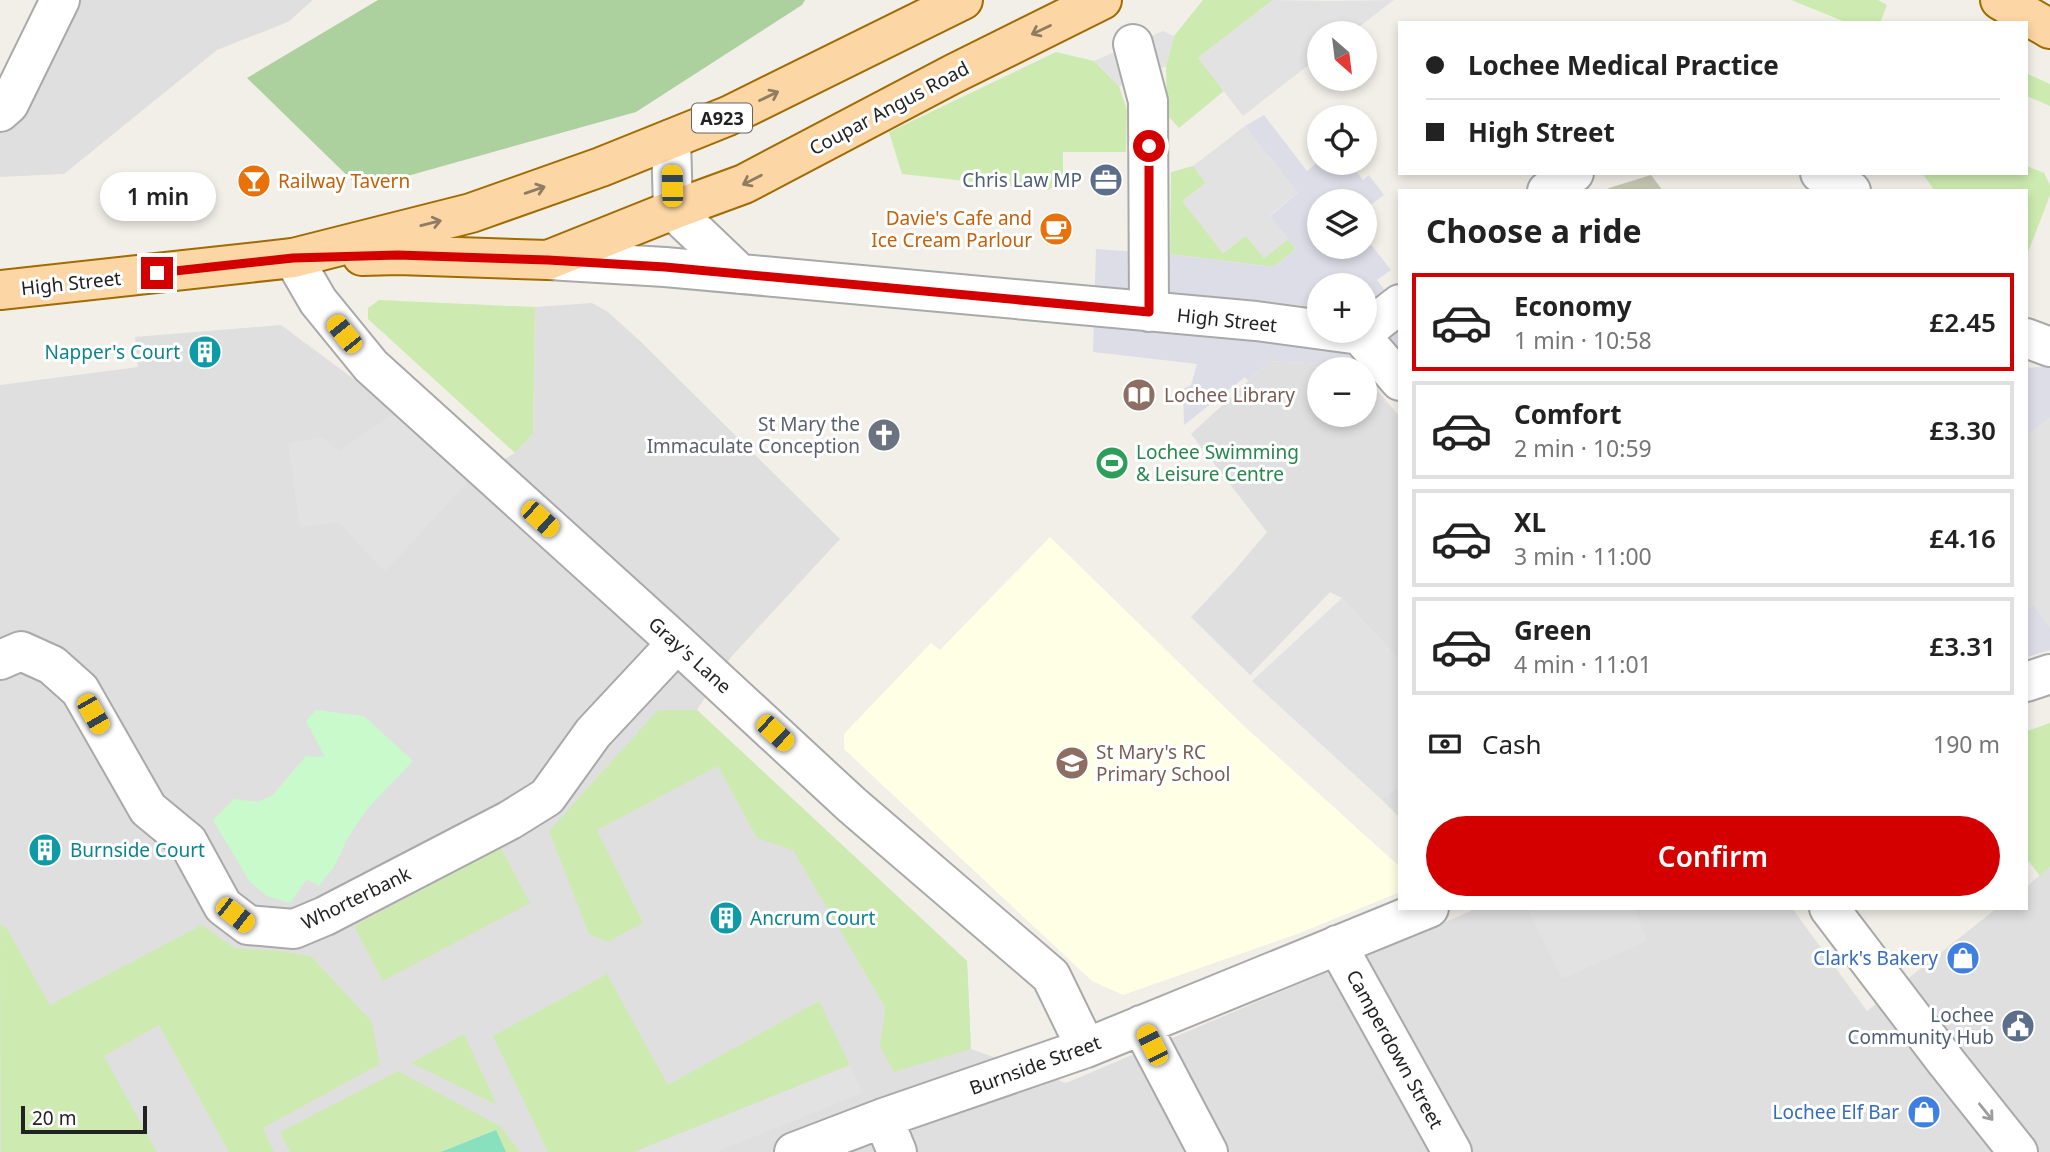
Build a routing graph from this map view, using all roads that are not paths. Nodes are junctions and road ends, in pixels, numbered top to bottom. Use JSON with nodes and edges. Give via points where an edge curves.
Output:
{"nodes":[{"id":1,"x":60,"y":0,"type":"edge"},
{"id":2,"x":963,"y":0,"type":"edge"},
{"id":3,"x":1102,"y":0,"type":"edge"},
{"id":4,"x":2000,"y":0,"type":"edge"},
{"id":5,"x":2050,"y":29,"type":"edge"},
{"id":6,"x":1133,"y":44,"type":"dead end"},
{"id":7,"x":0,"y":112,"type":"edge"},
{"id":8,"x":671,"y":139,"type":"junction"},
{"id":9,"x":1823,"y":175,"type":"edge"},
{"id":10,"x":1848,"y":189,"type":"edge"},
{"id":11,"x":673,"y":210,"type":"junction"},
{"id":12,"x":293,"y":258,"type":"junction"},
{"id":13,"x":548,"y":260,"type":"junction"},
{"id":14,"x":740,"y":274,"type":"junction"},
{"id":15,"x":0,"y":290,"type":"edge"},
{"id":16,"x":1398,"y":306,"type":"edge"},
{"id":17,"x":1149,"y":312,"type":"junction"},
{"id":18,"x":1377,"y":322,"type":"edge"},
{"id":19,"x":1307,"y":328,"type":"edge"},
{"id":20,"x":2028,"y":339,"type":"edge"},
{"id":21,"x":1367,"y":343,"type":"edge"},
{"id":22,"x":2050,"y":347,"type":"edge"},
{"id":23,"x":1398,"y":379,"type":"edge"},
{"id":24,"x":677,"y":643,"type":"junction"},
{"id":25,"x":0,"y":660,"type":"edge"},
{"id":26,"x":2050,"y":674,"type":"edge"},
{"id":27,"x":2028,"y":681,"type":"edge"},
{"id":28,"x":1424,"y":910,"type":"edge"},
{"id":29,"x":1830,"y":910,"type":"edge"},
{"id":30,"x":1337,"y":946,"type":"junction"},
{"id":31,"x":1141,"y":1025,"type":"junction"},
{"id":32,"x":1086,"y":1048,"type":"junction"},
{"id":33,"x":890,"y":1135,"type":"edge"},
{"id":34,"x":794,"y":1152,"type":"edge"},
{"id":35,"x":1208,"y":1152,"type":"edge"},
{"id":36,"x":1452,"y":1152,"type":"edge"},
{"id":37,"x":2018,"y":1152,"type":"edge"}],
"edges":[{"from":1,"to":7,"type":"street","via":[[9,104]]},
{"from":8,"to":2,"type":"main road","number":"A923","one_way":true,"via":[[728,116]]},
{"from":3,"to":11,"type":"main road","name":"Coupar Angus Road","number":"A923","one_way":true,"via":[[744,184]]},
{"from":4,"to":5,"type":"main road"},
{"from":6,"to":17,"type":"street","via":[[1148,101]]},
{"from":8,"to":11,"type":"street"},
{"from":12,"to":8,"type":"main road","name":"High Street","number":"A923","one_way":true,"via":[[471,213]]},
{"from":9,"to":10,"type":"street"},
{"from":11,"to":13,"type":"main road","name":"Coupar Angus Road","number":"A923"},
{"from":11,"to":14,"type":"street"},
{"from":12,"to":13,"type":"main road","name":"Coupar Angus Road","number":"A923","via":[[398,255]]},
{"from":12,"to":15,"type":"main road","name":"High Street","number":"A923"},
{"from":12,"to":24,"type":"street","name":"Gray's Lane","via":[[317,301],[371,366]]},
{"from":13,"to":14,"type":"street","name":"High Street"},
{"from":14,"to":17,"type":"street","name":"High Street"},
{"from":16,"to":18,"type":"street"},
{"from":17,"to":19,"type":"street","name":"High Street"},
{"from":20,"to":22,"type":"street"},
{"from":21,"to":23,"type":"street"},
{"from":24,"to":25,"type":"street","name":"Whorterbank","via":[[593,733],[547,796],[510,820],[294,929],[248,925],[223,906],[188,842],[148,809],[80,690],[52,665],[21,651]]},
{"from":24,"to":32,"type":"street","name":"Gray's Lane","via":[[852,805],[1051,976]]},
{"from":26,"to":27,"type":"street"},
{"from":28,"to":30,"type":"street","name":"Burnside Street"},
{"from":29,"to":37,"type":"street","one_way":true},
{"from":30,"to":31,"type":"street","name":"Burnside Street"},
{"from":30,"to":36,"type":"street","name":"Camperdown Street"},
{"from":31,"to":32,"type":"street","name":"Burnside Street"},
{"from":31,"to":35,"type":"street"},
{"from":32,"to":33,"type":"street","name":"Burnside Street"},
{"from":33,"to":34,"type":"street","name":"Burnside Street"}]}
